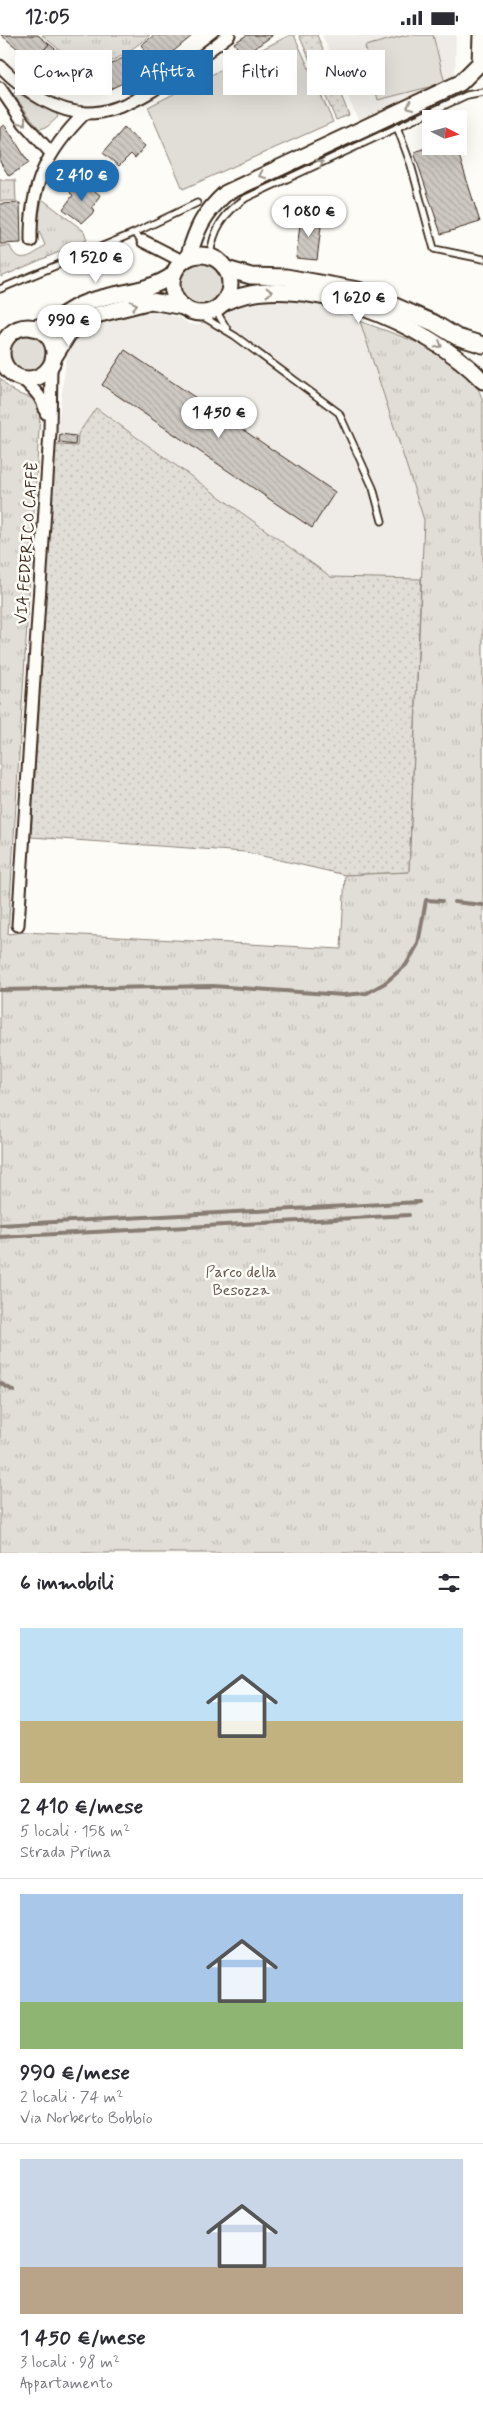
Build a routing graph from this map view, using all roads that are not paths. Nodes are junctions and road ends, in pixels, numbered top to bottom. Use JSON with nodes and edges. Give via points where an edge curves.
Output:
{"nodes":[{"id":1,"x":229,"y":35,"type":"edge"},
{"id":2,"x":480,"y":35,"type":"edge"},
{"id":3,"x":0,"y":66,"type":"edge"},
{"id":4,"x":482,"y":66,"type":"edge"},
{"id":5,"x":0,"y":88,"type":"edge"},
{"id":6,"x":483,"y":93,"type":"edge"},
{"id":7,"x":85,"y":113,"type":"junction"},
{"id":8,"x":396,"y":127,"type":"junction"},
{"id":9,"x":50,"y":153,"type":"junction"},
{"id":10,"x":197,"y":203,"type":"dead end"},
{"id":11,"x":139,"y":237,"type":"junction"},
{"id":12,"x":31,"y":241,"type":"dead end"},
{"id":13,"x":210,"y":256,"type":"junction"},
{"id":14,"x":483,"y":259,"type":"edge"},
{"id":15,"x":179,"y":266,"type":"junction"},
{"id":16,"x":226,"y":269,"type":"junction"},
{"id":17,"x":0,"y":289,"type":"edge"},
{"id":18,"x":219,"y":306,"type":"junction"},
{"id":19,"x":190,"y":310,"type":"junction"},
{"id":20,"x":33,"y":328,"type":"junction"},
{"id":21,"x":228,"y":331,"type":"junction"},
{"id":22,"x":3,"y":342,"type":"edge"},
{"id":23,"x":483,"y":345,"type":"edge"},
{"id":24,"x":53,"y":361,"type":"junction"},
{"id":25,"x":11,"y":373,"type":"edge"},
{"id":26,"x":483,"y":381,"type":"edge"},
{"id":27,"x":50,"y":432,"type":"junction"},
{"id":28,"x":382,"y":521,"type":"dead end"},
{"id":29,"x":18,"y":925,"type":"dead end"}],
"edges":[{"from":1,"to":7,"type":"street","via":[[174,76],[142,95],[106,111]]},
{"from":2,"to":4,"type":"street"},
{"from":3,"to":7,"type":"street","via":[[44,100],[64,109]]},
{"from":4,"to":15,"type":"street","one_way":true,"via":[[460,83],[226,193],[208,209]]},
{"from":5,"to":9,"type":"street","one_way":true},
{"from":6,"to":8,"type":"lane","via":[[466,95]]},
{"from":7,"to":9,"type":"street"},
{"from":13,"to":8,"type":"lane","one_way":true,"via":[[218,224],[239,203]]},
{"from":8,"to":14,"type":"lane","via":[[411,165],[434,249]]},
{"from":9,"to":12,"type":"street","via":[[34,196]]},
{"from":10,"to":11,"type":"lane"},
{"from":11,"to":15,"type":"street"},
{"from":11,"to":17,"type":"lane"},
{"from":13,"to":15,"type":"street","via":[[202,255]]},
{"from":13,"to":16,"type":"street"},
{"from":15,"to":19,"type":"street","via":[[172,289]]},
{"from":15,"to":20,"type":"street","via":[[166,281],[85,302],[47,326]]},
{"from":16,"to":18,"type":"street","via":[[230,283],[227,297]]},
{"from":16,"to":23,"type":"street","via":[[252,276],[286,277],[358,290],[434,323],[457,337]]},
{"from":18,"to":19,"type":"street"},
{"from":18,"to":21,"type":"lane"},
{"from":18,"to":26,"type":"street","one_way":true,"via":[[240,296],[264,292],[330,299],[422,335],[470,367]]},
{"from":19,"to":21,"type":"lane"},
{"from":24,"to":19,"type":"street","one_way":true,"via":[[72,328],[92,316],[151,301]]},
{"from":20,"to":22,"type":"street","via":[[17,330]]},
{"from":20,"to":24,"type":"street","via":[[47,335],[54,349]]},
{"from":21,"to":28,"type":"lane","via":[[339,413],[374,488]]},
{"from":22,"to":25,"type":"street","via":[[3,358]]},
{"from":24,"to":25,"type":"street","via":[[39,377]]},
{"from":24,"to":27,"type":"street"},
{"from":25,"to":27,"type":"street","via":[[44,401]]},
{"from":27,"to":29,"type":"street","name":"VIA FEDERICO CAFFÈ"}]}
